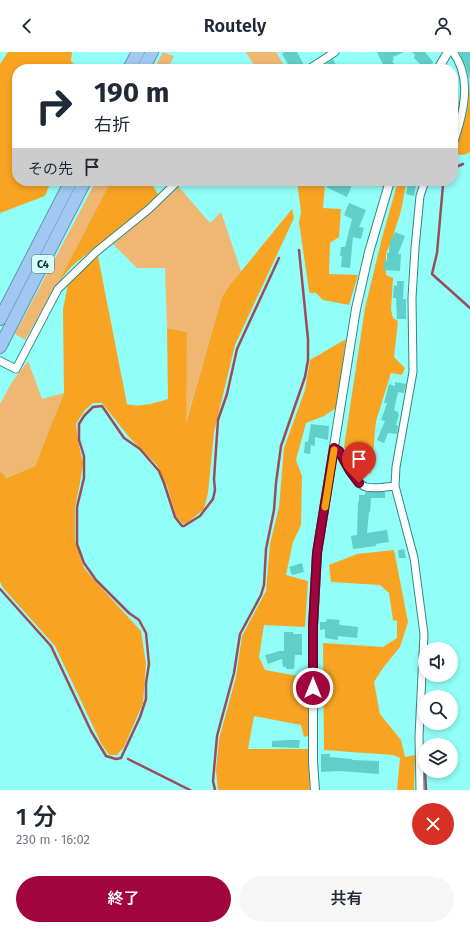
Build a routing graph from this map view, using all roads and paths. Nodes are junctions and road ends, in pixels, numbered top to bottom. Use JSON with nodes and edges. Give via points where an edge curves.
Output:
{"nodes":[{"id":1,"x":138,"y":52,"type":"edge"},
{"id":2,"x":152,"y":52,"type":"edge"},
{"id":3,"x":335,"y":52,"type":"edge"},
{"id":4,"x":448,"y":52,"type":"edge"},
{"id":5,"x":453,"y":52,"type":"edge"},
{"id":6,"x":132,"y":64,"type":"edge"},
{"id":7,"x":146,"y":64,"type":"edge"},
{"id":8,"x":320,"y":64,"type":"edge"},
{"id":9,"x":441,"y":64,"type":"edge"},
{"id":10,"x":458,"y":127,"type":"edge"},
{"id":11,"x":68,"y":186,"type":"edge"},
{"id":12,"x":82,"y":186,"type":"edge"},
{"id":13,"x":173,"y":186,"type":"edge"},
{"id":14,"x":386,"y":186,"type":"edge"},
{"id":15,"x":424,"y":186,"type":"edge"},
{"id":16,"x":0,"y":320,"type":"edge"},
{"id":17,"x":0,"y":347,"type":"edge"},
{"id":18,"x":0,"y":361,"type":"edge"},
{"id":19,"x":334,"y":448,"type":"junction"},
{"id":20,"x":395,"y":486,"type":"junction"},
{"id":21,"x":315,"y":790,"type":"edge"},
{"id":22,"x":420,"y":790,"type":"edge"}],
"edges":[{"from":1,"to":6,"type":"highway"},
{"from":2,"to":7,"type":"highway"},
{"from":3,"to":8,"type":"street"},
{"from":4,"to":9,"type":"street"},
{"from":5,"to":10,"type":"street","via":[[460,64],[466,90]]},
{"from":11,"to":16,"type":"highway","number":"C4"},
{"from":12,"to":17,"type":"highway","number":"C4"},
{"from":13,"to":18,"type":"street","via":[[149,210],[96,252],[58,289],[16,369]]},
{"from":14,"to":19,"type":"street","via":[[356,309]]},
{"from":15,"to":20,"type":"street","via":[[420,196],[412,298],[413,372]]},
{"from":19,"to":20,"type":"street","via":[[339,451],[359,483],[366,487]]},
{"from":19,"to":21,"type":"street","via":[[317,553],[314,589]]},
{"from":20,"to":22,"type":"street","via":[[414,558],[424,634],[419,736]]}]}
